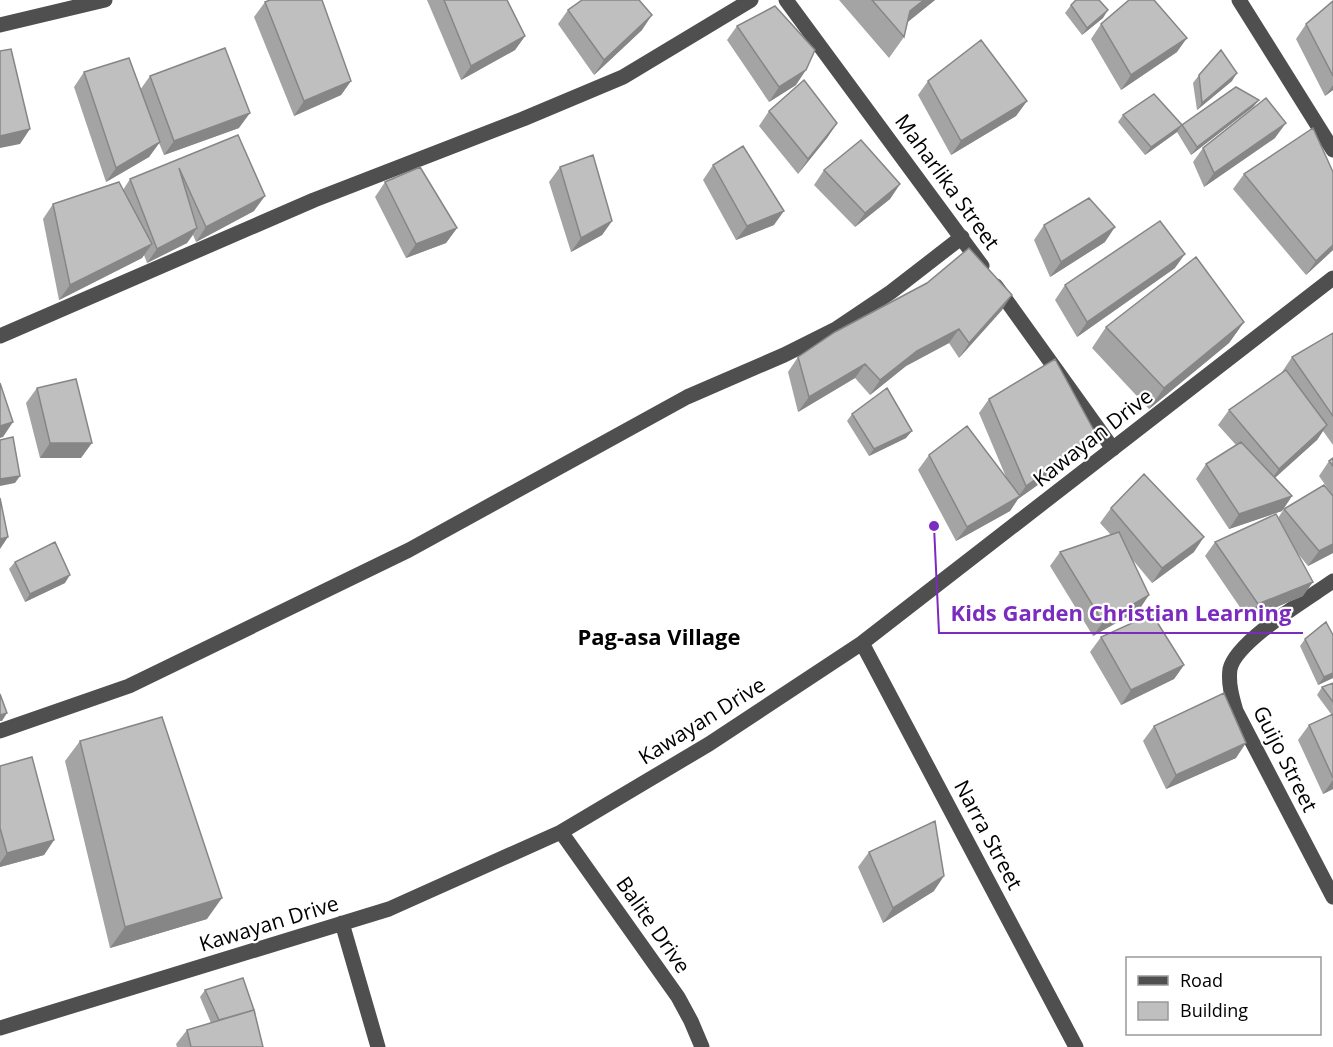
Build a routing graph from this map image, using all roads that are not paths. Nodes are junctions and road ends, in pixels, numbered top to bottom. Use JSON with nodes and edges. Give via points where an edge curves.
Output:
{"nodes":[{"id":1,"x":105,"y":0,"type":"edge"},
{"id":2,"x":751,"y":0,"type":"edge"},
{"id":3,"x":786,"y":0,"type":"edge"},
{"id":4,"x":1239,"y":0,"type":"edge"},
{"id":5,"x":0,"y":26,"type":"edge"},
{"id":6,"x":1333,"y":150,"type":"edge"},
{"id":7,"x":962,"y":237,"type":"junction"},
{"id":8,"x":1333,"y":278,"type":"edge"},
{"id":9,"x":0,"y":336,"type":"edge"},
{"id":10,"x":1113,"y":449,"type":"junction"},
{"id":11,"x":1333,"y":581,"type":"edge"},
{"id":12,"x":862,"y":644,"type":"junction"},
{"id":13,"x":0,"y":731,"type":"edge"},
{"id":14,"x":561,"y":832,"type":"junction"},
{"id":15,"x":1333,"y":897,"type":"edge"},
{"id":16,"x":342,"y":923,"type":"junction"},
{"id":17,"x":0,"y":1028,"type":"edge"},
{"id":18,"x":378,"y":1047,"type":"edge"},
{"id":19,"x":702,"y":1047,"type":"edge"},
{"id":20,"x":1076,"y":1047,"type":"edge"}],
"edges":[{"from":1,"to":5,"type":"street"},
{"from":2,"to":9,"type":"street","via":[[623,77],[314,200]]},
{"from":3,"to":7,"type":"street","name":"Maharlika Street"},
{"from":4,"to":6,"type":"street"},
{"from":7,"to":10,"type":"street","name":"Maharlika Street"},
{"from":7,"to":13,"type":"street","via":[[836,329],[687,397],[409,550],[129,686]]},
{"from":8,"to":10,"type":"street","name":"Kawayan Drive"},
{"from":10,"to":12,"type":"street","name":"Kawayan Drive"},
{"from":11,"to":15,"type":"street","name":"Guijo Street","via":[[1255,636],[1239,651],[1230,668],[1230,690],[1236,711]]},
{"from":12,"to":14,"type":"street","name":"Kawayan Drive","via":[[709,744]]},
{"from":12,"to":20,"type":"street","name":"Narra Street"},
{"from":14,"to":16,"type":"street","name":"Kawayan Drive","via":[[388,909]]},
{"from":14,"to":19,"type":"street","name":"Balite Drive","via":[[678,997]]},
{"from":16,"to":17,"type":"street","name":"Kawayan Drive"},
{"from":16,"to":18,"type":"street"}]}
